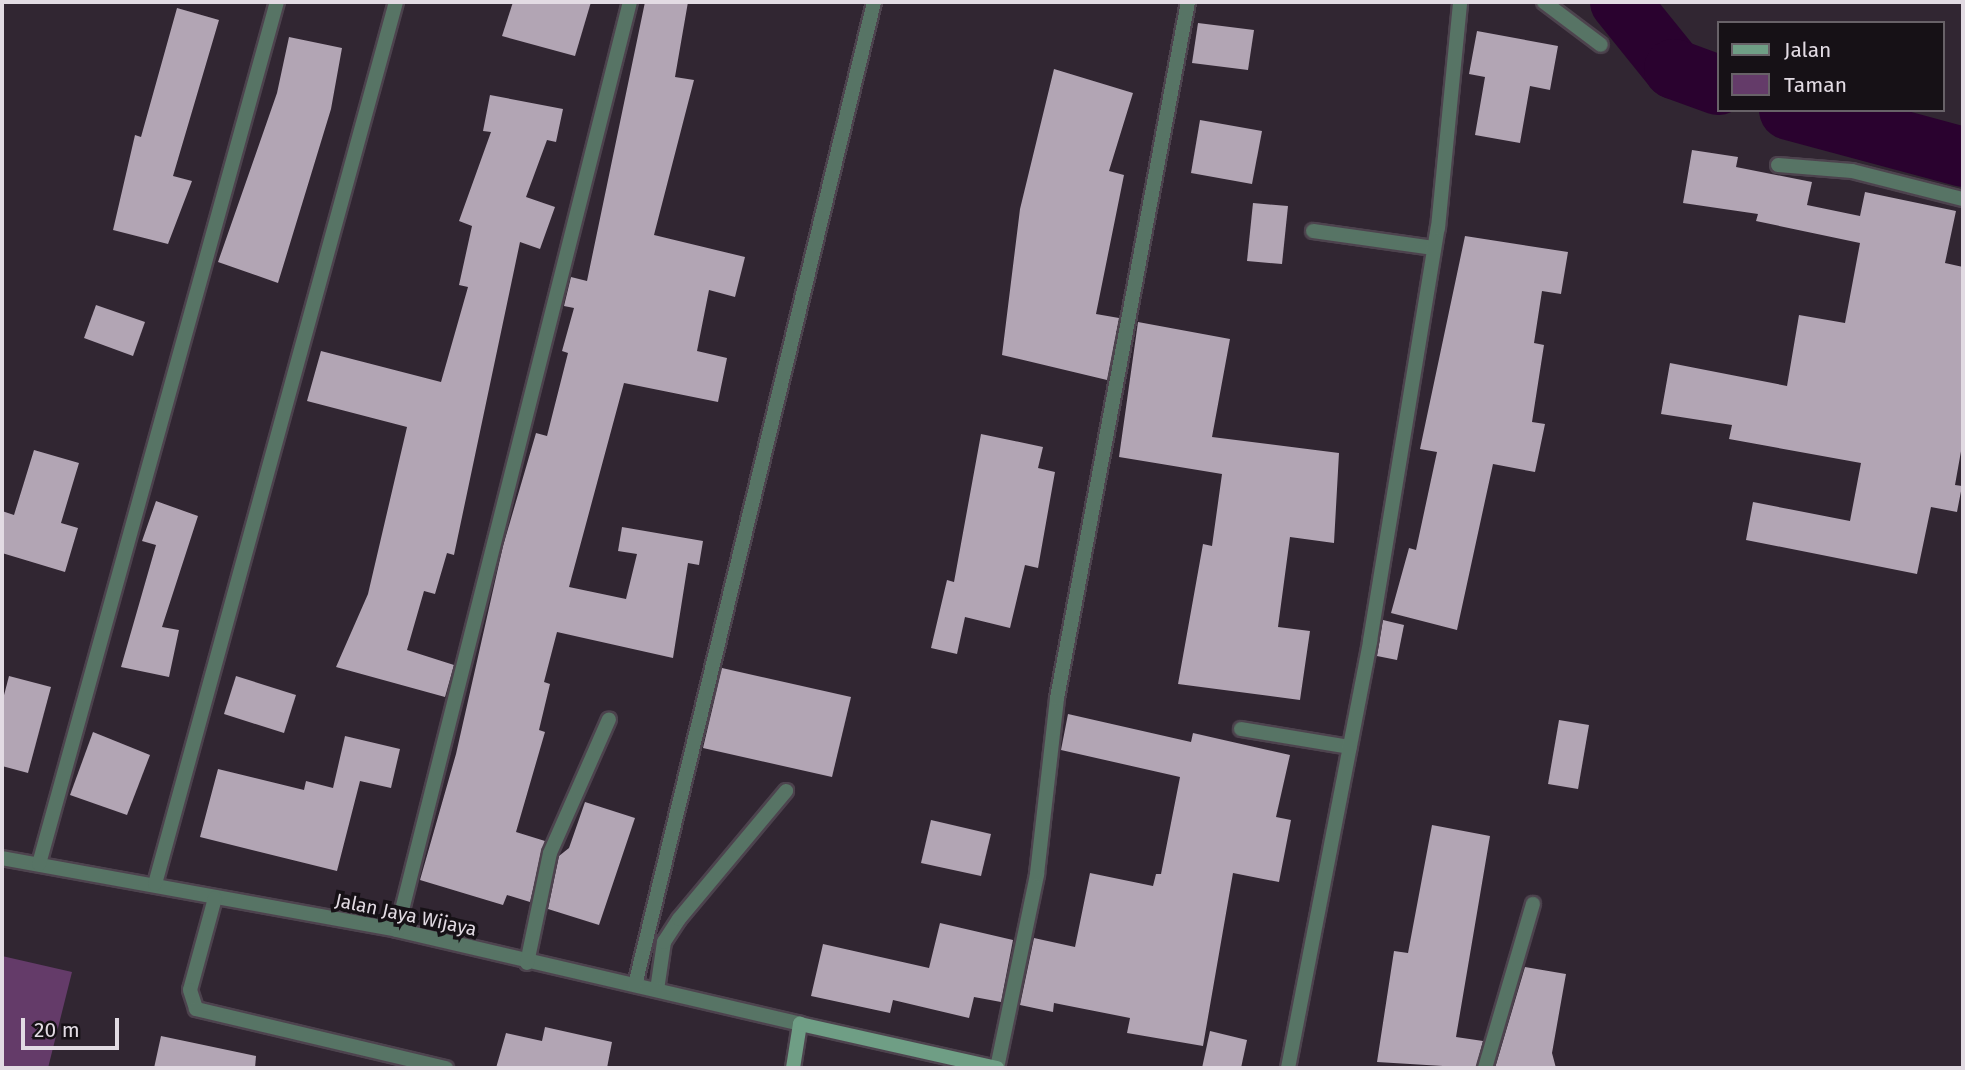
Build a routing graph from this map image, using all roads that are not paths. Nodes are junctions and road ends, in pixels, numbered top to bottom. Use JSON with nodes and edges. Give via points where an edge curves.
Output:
{"nodes":[{"id":1,"x":277,"y":2,"type":"edge"},
{"id":2,"x":396,"y":2,"type":"edge"},
{"id":3,"x":630,"y":2,"type":"edge"},
{"id":4,"x":874,"y":2,"type":"edge"},
{"id":5,"x":1188,"y":2,"type":"edge"},
{"id":6,"x":1460,"y":2,"type":"edge"},
{"id":7,"x":1544,"y":2,"type":"edge"},
{"id":8,"x":1601,"y":46,"type":"dead end"},
{"id":9,"x":1778,"y":165,"type":"dead end"},
{"id":10,"x":1963,"y":199,"type":"edge"},
{"id":11,"x":1313,"y":231,"type":"dead end"},
{"id":12,"x":1434,"y":248,"type":"junction"},
{"id":13,"x":609,"y":719,"type":"dead end"},
{"id":14,"x":1241,"y":729,"type":"dead end"},
{"id":15,"x":1350,"y":747,"type":"junction"},
{"id":16,"x":786,"y":791,"type":"dead end"},
{"id":17,"x":2,"y":858,"type":"edge"},
{"id":18,"x":39,"y":864,"type":"junction"},
{"id":19,"x":155,"y":884,"type":"junction"},
{"id":20,"x":215,"y":898,"type":"junction"},
{"id":21,"x":1533,"y":904,"type":"dead end"},
{"id":22,"x":397,"y":930,"type":"junction"},
{"id":23,"x":527,"y":963,"type":"junction"},
{"id":24,"x":635,"y":985,"type":"junction"},
{"id":25,"x":657,"y":990,"type":"junction"},
{"id":26,"x":800,"y":1024,"type":"junction"},
{"id":27,"x":446,"y":1068,"type":"edge"},
{"id":28,"x":793,"y":1068,"type":"edge"},
{"id":29,"x":997,"y":1068,"type":"edge"},
{"id":30,"x":1288,"y":1068,"type":"edge"},
{"id":31,"x":1485,"y":1068,"type":"edge"}],
"edges":[{"from":1,"to":18,"type":"street"},
{"from":2,"to":19,"type":"street"},
{"from":3,"to":22,"type":"street"},
{"from":4,"to":24,"type":"street"},
{"from":5,"to":29,"type":"street","via":[[1057,698],[1037,874]]},
{"from":6,"to":12,"type":"street"},
{"from":7,"to":8,"type":"street"},
{"from":9,"to":10,"type":"street","via":[[1852,171]]},
{"from":11,"to":12,"type":"street"},
{"from":12,"to":15,"type":"street"},
{"from":13,"to":23,"type":"street","via":[[550,853]]},
{"from":14,"to":15,"type":"street"},
{"from":15,"to":30,"type":"street"},
{"from":16,"to":25,"type":"street","via":[[664,942]]},
{"from":17,"to":18,"type":"street","name":"Jalan Jaya Wijaya"},
{"from":18,"to":19,"type":"street","name":"Jalan Jaya Wijaya"},
{"from":19,"to":20,"type":"street","name":"Jalan Jaya Wijaya"},
{"from":20,"to":22,"type":"street","name":"Jalan Jaya Wijaya"},
{"from":20,"to":27,"type":"street","via":[[190,990],[196,1009]]},
{"from":21,"to":31,"type":"street"},
{"from":22,"to":23,"type":"street","name":"Jalan Jaya Wijaya"},
{"from":23,"to":24,"type":"street","name":"Jalan Jaya Wijaya"},
{"from":24,"to":25,"type":"street","name":"Jalan Jaya Wijaya"},
{"from":25,"to":26,"type":"street","name":"Jalan Jaya Wijaya"},
{"from":26,"to":28,"type":"street"},
{"from":26,"to":29,"type":"street"}]}
